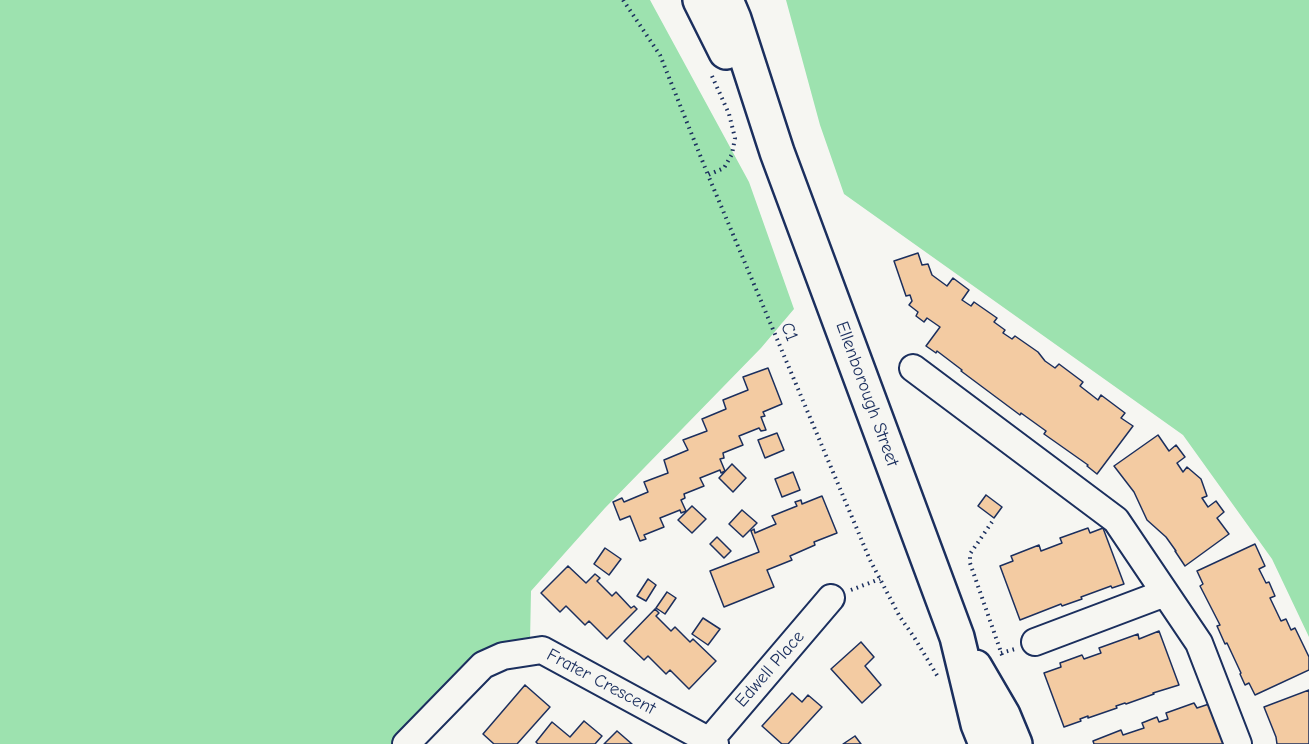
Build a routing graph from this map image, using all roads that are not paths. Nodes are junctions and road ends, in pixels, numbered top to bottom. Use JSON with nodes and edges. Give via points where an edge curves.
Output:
{"nodes":[{"id":1,"x":700,"y":0,"type":"edge"},
{"id":2,"x":726,"y":0,"type":"edge"},
{"id":3,"x":777,"y":152,"type":"junction"},
{"id":4,"x":913,"y":368,"type":"dead end"},
{"id":5,"x":1165,"y":593,"type":"junction"},
{"id":6,"x":831,"y":598,"type":"road end"},
{"id":7,"x":957,"y":637,"type":"junction"},
{"id":8,"x":1035,"y":642,"type":"dead end"},
{"id":9,"x":712,"y":742,"type":"edge"},
{"id":10,"x":406,"y":744,"type":"edge"},
{"id":11,"x":986,"y":744,"type":"edge"},
{"id":12,"x":1015,"y":744,"type":"edge"},
{"id":13,"x":1238,"y":744,"type":"edge"}],
"edges":[{"from":1,"to":3,"type":"main road","name":"Ellenborough Street"},
{"from":2,"to":3,"type":"main road","name":"Ellenborough Street"},
{"from":3,"to":7,"type":"main road","name":"Ellenborough Street"},
{"from":4,"to":5,"type":"street","via":[[1116,520]]},
{"from":5,"to":8,"type":"street"},
{"from":5,"to":13,"type":"street","via":[[1198,643]]},
{"from":6,"to":9,"type":"street","name":"Edwell Place"},
{"from":7,"to":11,"type":"main road","name":"Ellenborough Street"},
{"from":7,"to":12,"type":"main road","name":"Ellenborough Street","via":[[1003,715]]},
{"from":9,"to":10,"type":"street","name":"Frater Crescent","via":[[542,650],[503,656],[483,665]]}]}
